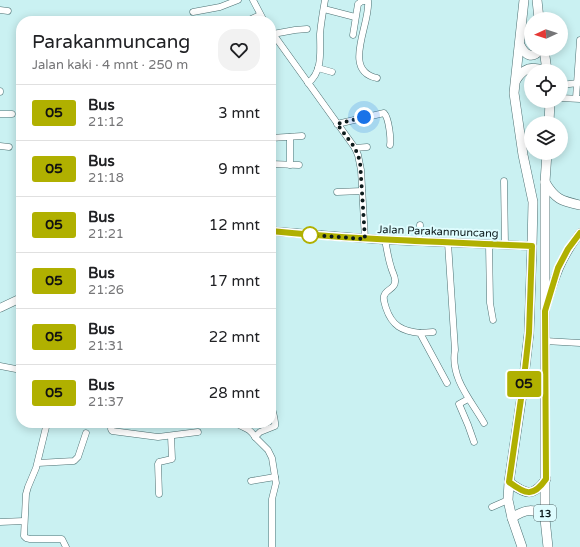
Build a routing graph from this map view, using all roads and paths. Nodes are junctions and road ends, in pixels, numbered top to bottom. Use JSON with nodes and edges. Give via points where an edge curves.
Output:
{"nodes":[{"id":1,"x":238,"y":0,"type":"edge"},
{"id":2,"x":253,"y":0,"type":"edge"},
{"id":3,"x":325,"y":0,"type":"edge"},
{"id":4,"x":524,"y":0,"type":"edge"},
{"id":5,"x":537,"y":0,"type":"edge"},
{"id":6,"x":324,"y":9,"type":"junction"},
{"id":7,"x":0,"y":10,"type":"edge"},
{"id":8,"x":8,"y":11,"type":"dead end"},
{"id":9,"x":193,"y":12,"type":"dead end"},
{"id":10,"x":538,"y":12,"type":"edge"},
{"id":11,"x":260,"y":15,"type":"edge"},
{"id":12,"x":355,"y":16,"type":"junction"},
{"id":13,"x":307,"y":29,"type":"dead end"},
{"id":14,"x":276,"y":32,"type":"edge"},
{"id":15,"x":353,"y":35,"type":"dead end"},
{"id":16,"x":276,"y":39,"type":"edge"},
{"id":17,"x":580,"y":40,"type":"edge"},
{"id":18,"x":520,"y":45,"type":"junction"},
{"id":19,"x":524,"y":52,"type":"edge"},
{"id":20,"x":318,"y":68,"type":"junction"},
{"id":21,"x":524,"y":71,"type":"edge"},
{"id":22,"x":332,"y":72,"type":"dead end"},
{"id":23,"x":579,"y":73,"type":"edge"},
{"id":24,"x":377,"y":78,"type":"dead end"},
{"id":25,"x":515,"y":82,"type":"junction"},
{"id":26,"x":308,"y":83,"type":"junction"},
{"id":27,"x":578,"y":83,"type":"junction"},
{"id":28,"x":568,"y":84,"type":"edge"},
{"id":29,"x":578,"y":98,"type":"edge"},
{"id":30,"x":0,"y":114,"type":"edge"},
{"id":31,"x":12,"y":114,"type":"dead end"},
{"id":32,"x":337,"y":124,"type":"junction"},
{"id":33,"x":302,"y":136,"type":"dead end"},
{"id":34,"x":290,"y":137,"type":"junction"},
{"id":35,"x":276,"y":138,"type":"edge"},
{"id":36,"x":390,"y":145,"type":"dead end"},
{"id":37,"x":0,"y":146,"type":"edge"},
{"id":38,"x":9,"y":147,"type":"dead end"},
{"id":39,"x":367,"y":147,"type":"dead end"},
{"id":40,"x":355,"y":148,"type":"junction"},
{"id":41,"x":547,"y":160,"type":"edge"},
{"id":42,"x":276,"y":164,"type":"edge"},
{"id":43,"x":290,"y":165,"type":"junction"},
{"id":44,"x":299,"y":165,"type":"dead end"},
{"id":45,"x":504,"y":181,"type":"dead end"},
{"id":46,"x":545,"y":182,"type":"junction"},
{"id":47,"x":362,"y":191,"type":"junction"},
{"id":48,"x":337,"y":192,"type":"dead end"},
{"id":49,"x":580,"y":205,"type":"edge"},
{"id":50,"x":420,"y":225,"type":"dead end"},
{"id":51,"x":276,"y":231,"type":"edge"},
{"id":52,"x":580,"y":233,"type":"edge"},
{"id":53,"x":365,"y":239,"type":"junction"},
{"id":54,"x":384,"y":240,"type":"junction"},
{"id":55,"x":419,"y":241,"type":"junction"},
{"id":56,"x":448,"y":242,"type":"junction"},
{"id":57,"x":489,"y":244,"type":"junction"},
{"id":58,"x":505,"y":244,"type":"junction"},
{"id":59,"x":532,"y":246,"type":"junction"},
{"id":60,"x":16,"y":300,"type":"edge"},
{"id":61,"x":0,"y":308,"type":"edge"},
{"id":62,"x":545,"y":311,"type":"junction"},
{"id":63,"x":493,"y":320,"type":"dead end"},
{"id":64,"x":433,"y":332,"type":"dead end"},
{"id":65,"x":420,"y":333,"type":"junction"},
{"id":66,"x":545,"y":341,"type":"junction"},
{"id":67,"x":580,"y":343,"type":"edge"},
{"id":68,"x":0,"y":366,"type":"edge"},
{"id":69,"x":16,"y":369,"type":"edge"},
{"id":70,"x":447,"y":383,"type":"dead end"},
{"id":71,"x":468,"y":398,"type":"junction"},
{"id":72,"x":484,"y":422,"type":"dead end"},
{"id":73,"x":46,"y":428,"type":"edge"},
{"id":74,"x":111,"y":428,"type":"edge"},
{"id":75,"x":247,"y":428,"type":"edge"},
{"id":76,"x":269,"y":428,"type":"edge"},
{"id":77,"x":198,"y":432,"type":"dead end"},
{"id":78,"x":86,"y":433,"type":"dead end"},
{"id":79,"x":171,"y":436,"type":"junction"},
{"id":80,"x":255,"y":437,"type":"junction"},
{"id":81,"x":474,"y":442,"type":"dead end"},
{"id":82,"x":38,"y":463,"type":"junction"},
{"id":83,"x":275,"y":477,"type":"junction"},
{"id":84,"x":546,"y":479,"type":"junction"},
{"id":85,"x":251,"y":482,"type":"dead end"},
{"id":86,"x":509,"y":482,"type":"junction"},
{"id":87,"x":159,"y":494,"type":"dead end"},
{"id":88,"x":508,"y":500,"type":"junction"},
{"id":89,"x":492,"y":507,"type":"dead end"},
{"id":90,"x":512,"y":518,"type":"junction"},
{"id":91,"x":545,"y":519,"type":"junction"},
{"id":92,"x":24,"y":521,"type":"junction"},
{"id":93,"x":0,"y":522,"type":"edge"},
{"id":94,"x":66,"y":547,"type":"edge"},
{"id":95,"x":272,"y":547,"type":"edge"},
{"id":96,"x":522,"y":547,"type":"edge"},
{"id":97,"x":548,"y":547,"type":"edge"}],
"edges":[{"from":1,"to":9,"type":"street"},
{"from":2,"to":11,"type":"street"},
{"from":3,"to":6,"type":"street"},
{"from":4,"to":18,"type":"highway"},
{"from":5,"to":10,"type":"highway"},
{"from":6,"to":12,"type":"street"},
{"from":6,"to":20,"type":"street"},
{"from":7,"to":8,"type":"street"},
{"from":12,"to":15,"type":"street"},
{"from":12,"to":24,"type":"street","via":[[358,4],[368,1],[362,31],[364,44],[359,63],[369,76]]},
{"from":13,"to":14,"type":"street"},
{"from":16,"to":26,"type":"street"},
{"from":17,"to":23,"type":"street"},
{"from":18,"to":19,"type":"highway"},
{"from":18,"to":25,"type":"highway"},
{"from":20,"to":22,"type":"street"},
{"from":20,"to":26,"type":"street"},
{"from":21,"to":25,"type":"highway"},
{"from":23,"to":27,"type":"street"},
{"from":25,"to":59,"type":"highway","via":[[514,93],[523,155],[533,202]]},
{"from":26,"to":32,"type":"street"},
{"from":27,"to":28,"type":"street"},
{"from":27,"to":29,"type":"street"},
{"from":30,"to":31,"type":"street"},
{"from":32,"to":36,"type":"street","via":[[384,113],[388,120]]},
{"from":32,"to":40,"type":"street"},
{"from":33,"to":34,"type":"street"},
{"from":34,"to":35,"type":"street"},
{"from":34,"to":43,"type":"street"},
{"from":37,"to":38,"type":"street"},
{"from":39,"to":40,"type":"street"},
{"from":40,"to":47,"type":"street","via":[[360,161]]},
{"from":41,"to":46,"type":"highway","number":"13"},
{"from":42,"to":43,"type":"street"},
{"from":43,"to":44,"type":"street"},
{"from":45,"to":58,"type":"street"},
{"from":46,"to":49,"type":"highway","via":[[558,199]]},
{"from":46,"to":62,"type":"highway","number":"13"},
{"from":47,"to":48,"type":"street"},
{"from":47,"to":53,"type":"street"},
{"from":50,"to":55,"type":"street"},
{"from":51,"to":53,"type":"main road","name":"Jalan Parakanmuncang"},
{"from":52,"to":62,"type":"main road","via":[[558,268]]},
{"from":53,"to":54,"type":"main road","name":"Jalan Parakanmuncang"},
{"from":54,"to":55,"type":"main road","name":"Jalan Parakanmuncang"},
{"from":54,"to":65,"type":"street","via":[[395,279],[394,286],[384,297],[389,316],[403,330]]},
{"from":55,"to":56,"type":"main road","name":"Jalan Parakanmuncang"},
{"from":56,"to":57,"type":"main road","name":"Jalan Parakanmuncang"},
{"from":56,"to":71,"type":"street","via":[[454,363]]},
{"from":57,"to":58,"type":"main road","name":"Jalan Parakanmuncang"},
{"from":57,"to":63,"type":"street","via":[[490,303]]},
{"from":58,"to":59,"type":"main road","name":"Jalan Parakanmuncang"},
{"from":59,"to":86,"type":"highway","via":[[529,333]]},
{"from":60,"to":61,"type":"main road"},
{"from":62,"to":66,"type":"highway","number":"13"},
{"from":64,"to":65,"type":"street"},
{"from":65,"to":70,"type":"street"},
{"from":66,"to":67,"type":"street"},
{"from":66,"to":84,"type":"highway","number":"13"},
{"from":68,"to":69,"type":"street"},
{"from":71,"to":72,"type":"street"},
{"from":71,"to":81,"type":"street","via":[[459,404]]},
{"from":73,"to":82,"type":"street"},
{"from":74,"to":79,"type":"street","via":[[114,431],[147,436]]},
{"from":75,"to":80,"type":"street"},
{"from":76,"to":80,"type":"street"},
{"from":77,"to":79,"type":"street"},
{"from":78,"to":82,"type":"street","via":[[78,457],[74,461]]},
{"from":79,"to":87,"type":"street","via":[[172,458],[158,464]]},
{"from":80,"to":83,"type":"street","via":[[272,455]]},
{"from":82,"to":92,"type":"street","via":[[28,487]]},
{"from":83,"to":85,"type":"street"},
{"from":83,"to":95,"type":"street","via":[[276,486],[272,499]]},
{"from":84,"to":86,"type":"highway","via":[[530,493],[522,492]]},
{"from":84,"to":91,"type":"highway","number":"13"},
{"from":86,"to":88,"type":"highway"},
{"from":88,"to":89,"type":"street"},
{"from":88,"to":90,"type":"highway"},
{"from":90,"to":91,"type":"highway","via":[[520,513],[532,511]]},
{"from":90,"to":96,"type":"highway"},
{"from":91,"to":97,"type":"highway","number":"13"},
{"from":92,"to":93,"type":"street"},
{"from":92,"to":94,"type":"street","via":[[26,538],[62,539]]}]}
